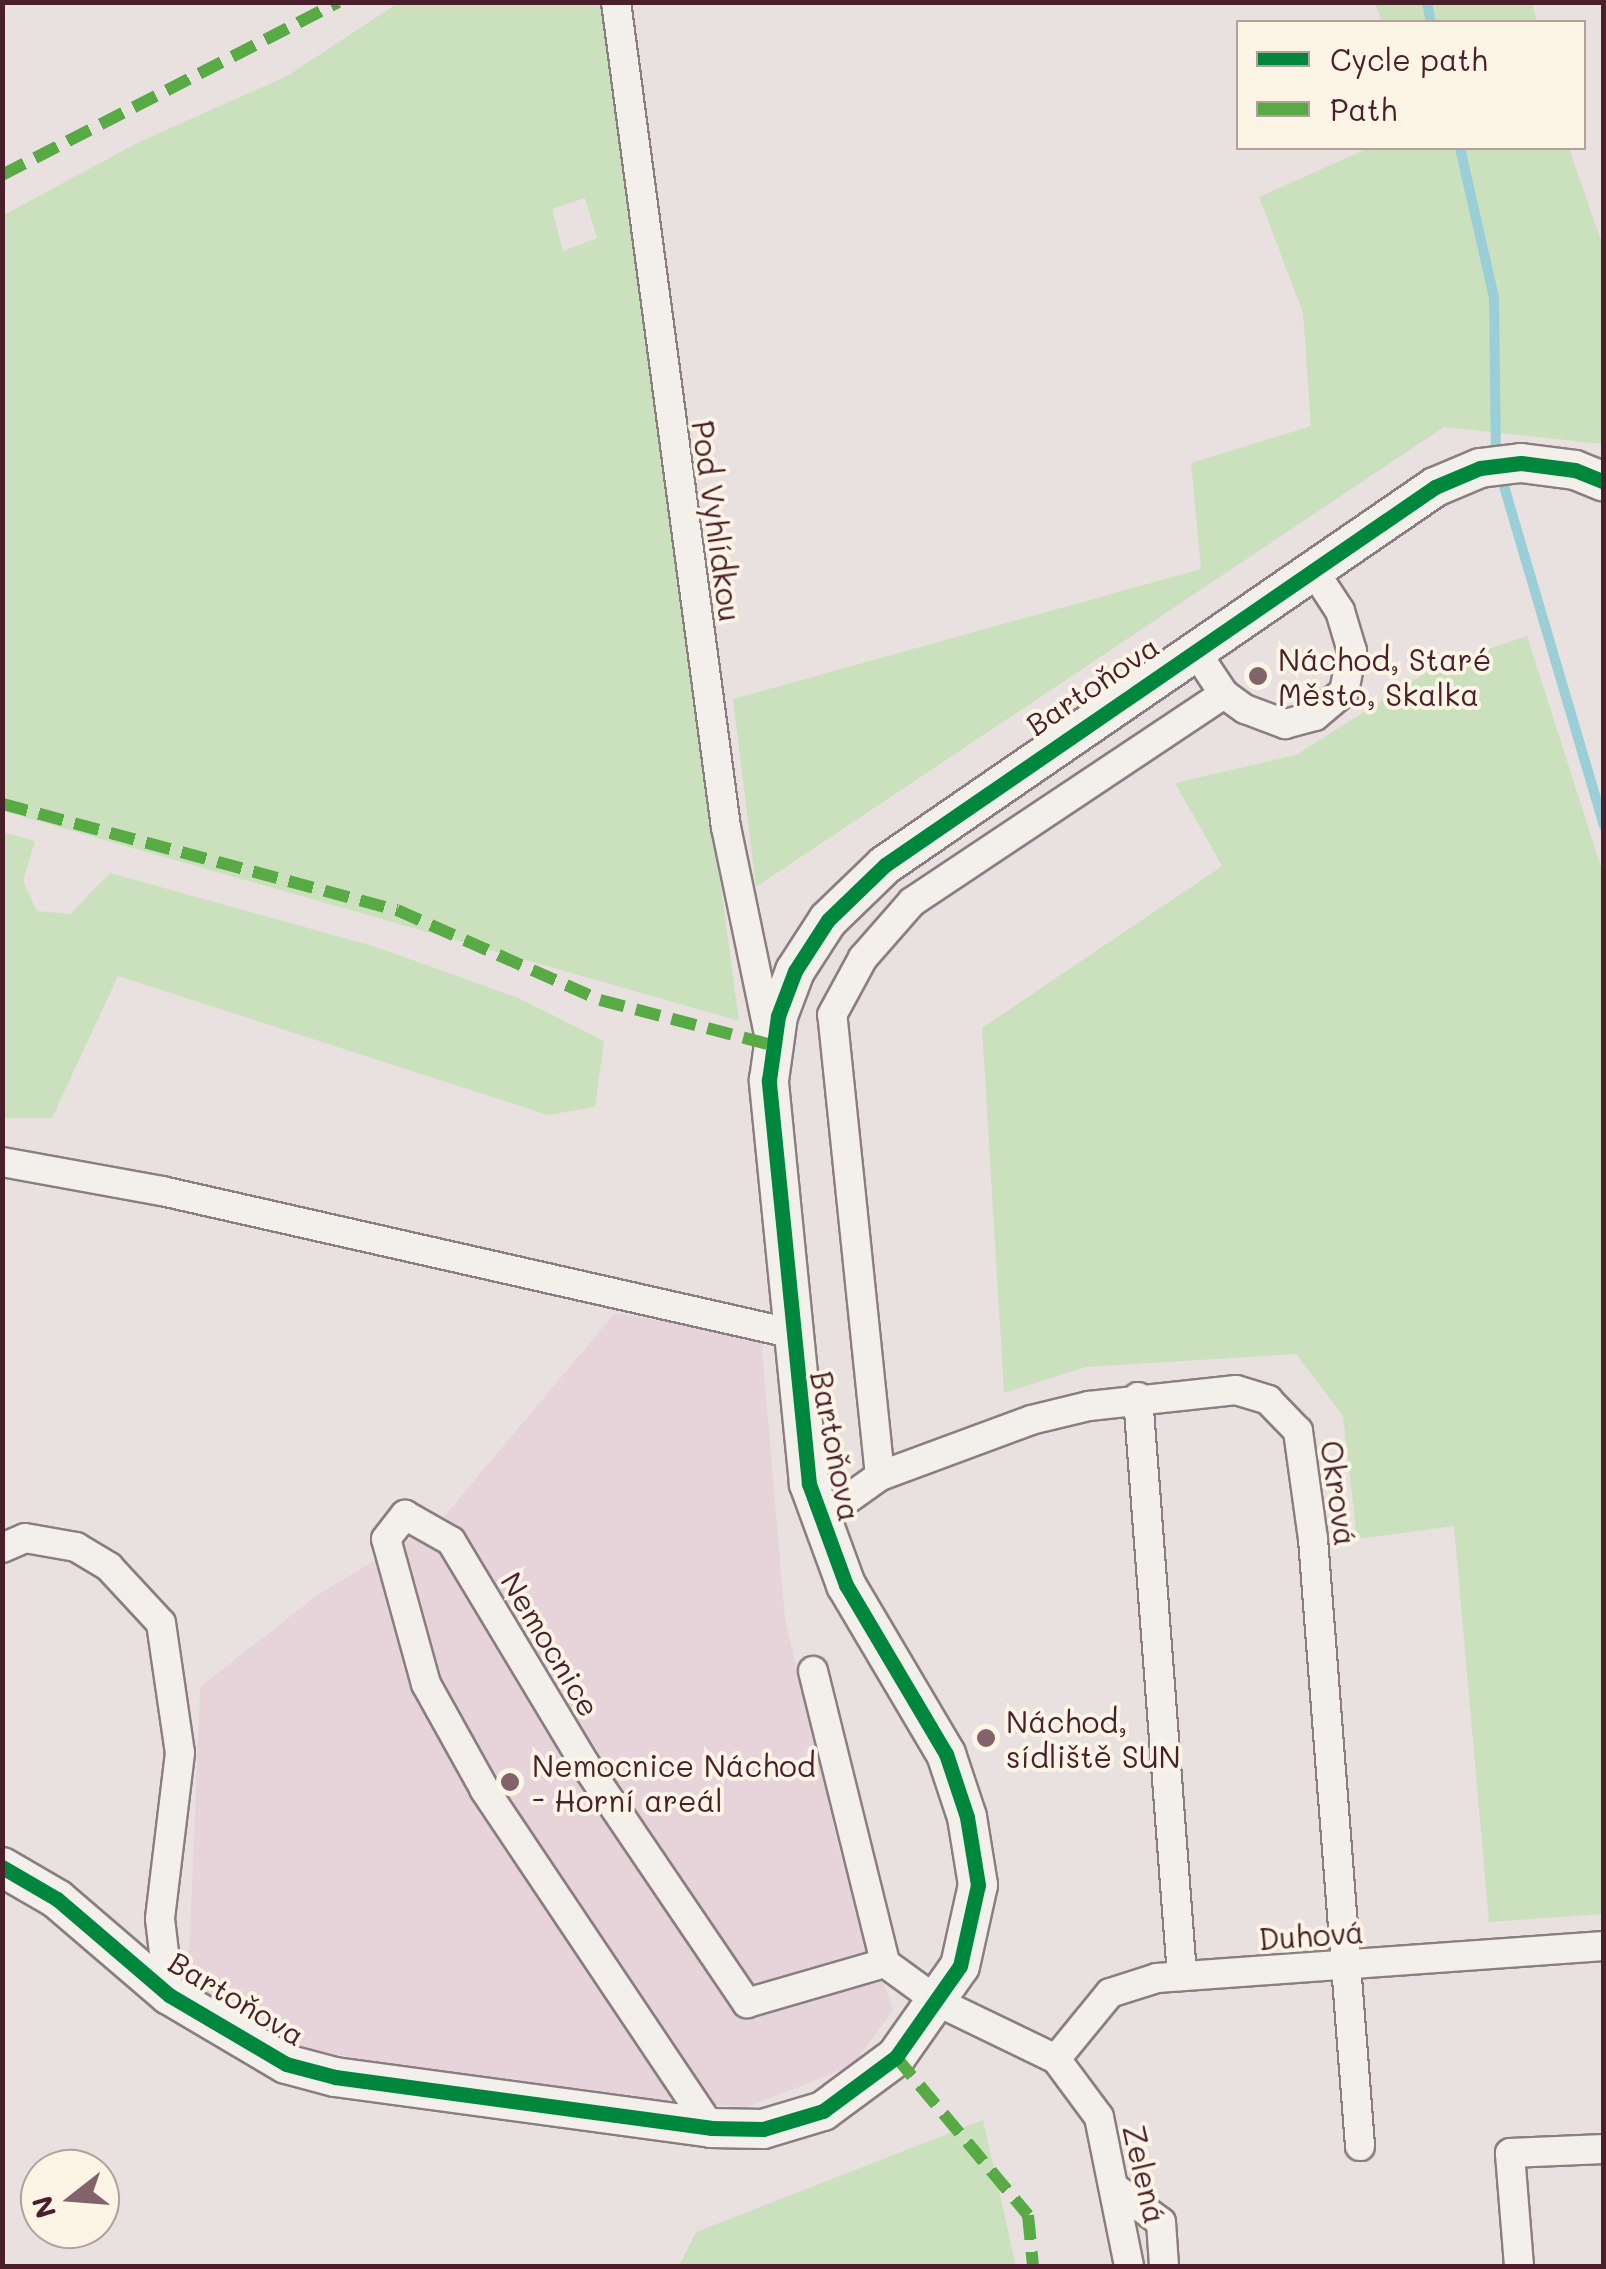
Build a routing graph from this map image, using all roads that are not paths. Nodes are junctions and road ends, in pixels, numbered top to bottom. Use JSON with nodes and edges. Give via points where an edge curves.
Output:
{"nodes":[{"id":1,"x":616,"y":2,"type":"edge"},
{"id":2,"x":1604,"y":482,"type":"edge"},
{"id":3,"x":1312,"y":568,"type":"junction"},
{"id":4,"x":1194,"y":649,"type":"junction"},
{"id":5,"x":1224,"y":694,"type":"junction"},
{"id":6,"x":772,"y":1045,"type":"junction"},
{"id":7,"x":2,"y":1162,"type":"edge"},
{"id":8,"x":790,"y":1333,"type":"junction"},
{"id":9,"x":1138,"y":1397,"type":"junction"},
{"id":10,"x":880,"y":1476,"type":"junction"},
{"id":11,"x":818,"y":1520,"type":"junction"},
{"id":12,"x":2,"y":1548,"type":"edge"},
{"id":13,"x":813,"y":1672,"type":"dead end"},
{"id":14,"x":2,"y":1868,"type":"edge"},
{"id":15,"x":1604,"y":1946,"type":"edge"},
{"id":16,"x":885,"y":1963,"type":"junction"},
{"id":17,"x":1346,"y":1964,"type":"junction"},
{"id":18,"x":1182,"y":1976,"type":"junction"},
{"id":19,"x":168,"y":1995,"type":"junction"},
{"id":20,"x":940,"y":2003,"type":"junction"},
{"id":21,"x":1056,"y":2059,"type":"junction"},
{"id":22,"x":711,"y":2128,"type":"junction"},
{"id":23,"x":1360,"y":2146,"type":"dead end"},
{"id":24,"x":1604,"y":2149,"type":"edge"},
{"id":25,"x":1114,"y":2188,"type":"junction"},
{"id":26,"x":1129,"y":2266,"type":"edge"},
{"id":27,"x":1164,"y":2266,"type":"edge"},
{"id":28,"x":1519,"y":2266,"type":"edge"}],
"edges":[{"from":1,"to":6,"type":"street","name":"Pod Vyhlídkou","via":[[726,826]]},
{"from":2,"to":3,"type":"street","name":"Bartoňova","via":[[1540,463],[1480,468],[1435,488]]},
{"from":3,"to":4,"type":"street","name":"Bartoňova"},
{"from":3,"to":5,"type":"street","via":[[1340,611],[1352,651],[1344,692],[1315,716],[1286,724]]},
{"from":4,"to":5,"type":"street"},
{"from":4,"to":6,"type":"street","name":"Bartoňova","via":[[872,876],[805,952]]},
{"from":5,"to":10,"type":"street","via":[[912,902],[864,958],[832,1015]]},
{"from":6,"to":8,"type":"street","name":"Bartoňova","via":[[772,1132]]},
{"from":7,"to":8,"type":"street","via":[[162,1191]]},
{"from":8,"to":11,"type":"street","name":"Bartoňova"},
{"from":9,"to":10,"type":"street","name":"Okrová","via":[[1031,1420]]},
{"from":9,"to":17,"type":"street","name":"Okrová","via":[[1236,1390],[1268,1400],[1298,1431],[1314,1539]]},
{"from":9,"to":18,"type":"street"},
{"from":10,"to":11,"type":"street","name":"Okrová"},
{"from":11,"to":20,"type":"street","name":"Bartoňova","via":[[846,1586],[928,1718],[967,1816],[976,1902],[965,1954]]},
{"from":12,"to":19,"type":"street","name":"Bartoňova","via":[[25,1538],[76,1548],[110,1567],[161,1623],[180,1752],[160,1919]]},
{"from":13,"to":16,"type":"street"},
{"from":14,"to":19,"type":"street","name":"Bartoňova","via":[[57,1899]]},
{"from":15,"to":17,"type":"street","name":"Duhová"},
{"from":16,"to":20,"type":"street","name":"Zelená"},
{"from":16,"to":22,"type":"street","name":"Nemocnice","via":[[747,2002],[586,1764],[451,1541],[405,1515],[386,1540],[437,1704],[485,1790]]},
{"from":17,"to":18,"type":"street","name":"Duhová"},
{"from":17,"to":23,"type":"street","name":"Okrová"},
{"from":18,"to":21,"type":"street","name":"Duhová","via":[[1110,1993]]},
{"from":19,"to":22,"type":"street","name":"Bartoňova","via":[[307,2072]]},
{"from":20,"to":21,"type":"street","name":"Zelená"},
{"from":20,"to":22,"type":"street","name":"Bartoňova","via":[[896,2058],[824,2110],[781,2126]]},
{"from":21,"to":25,"type":"street","name":"Zelená","via":[[1099,2117]]},
{"from":24,"to":28,"type":"street","via":[[1510,2154]]},
{"from":25,"to":26,"type":"street","name":"Zelená"},
{"from":25,"to":27,"type":"street","via":[[1161,2222]]}]}
